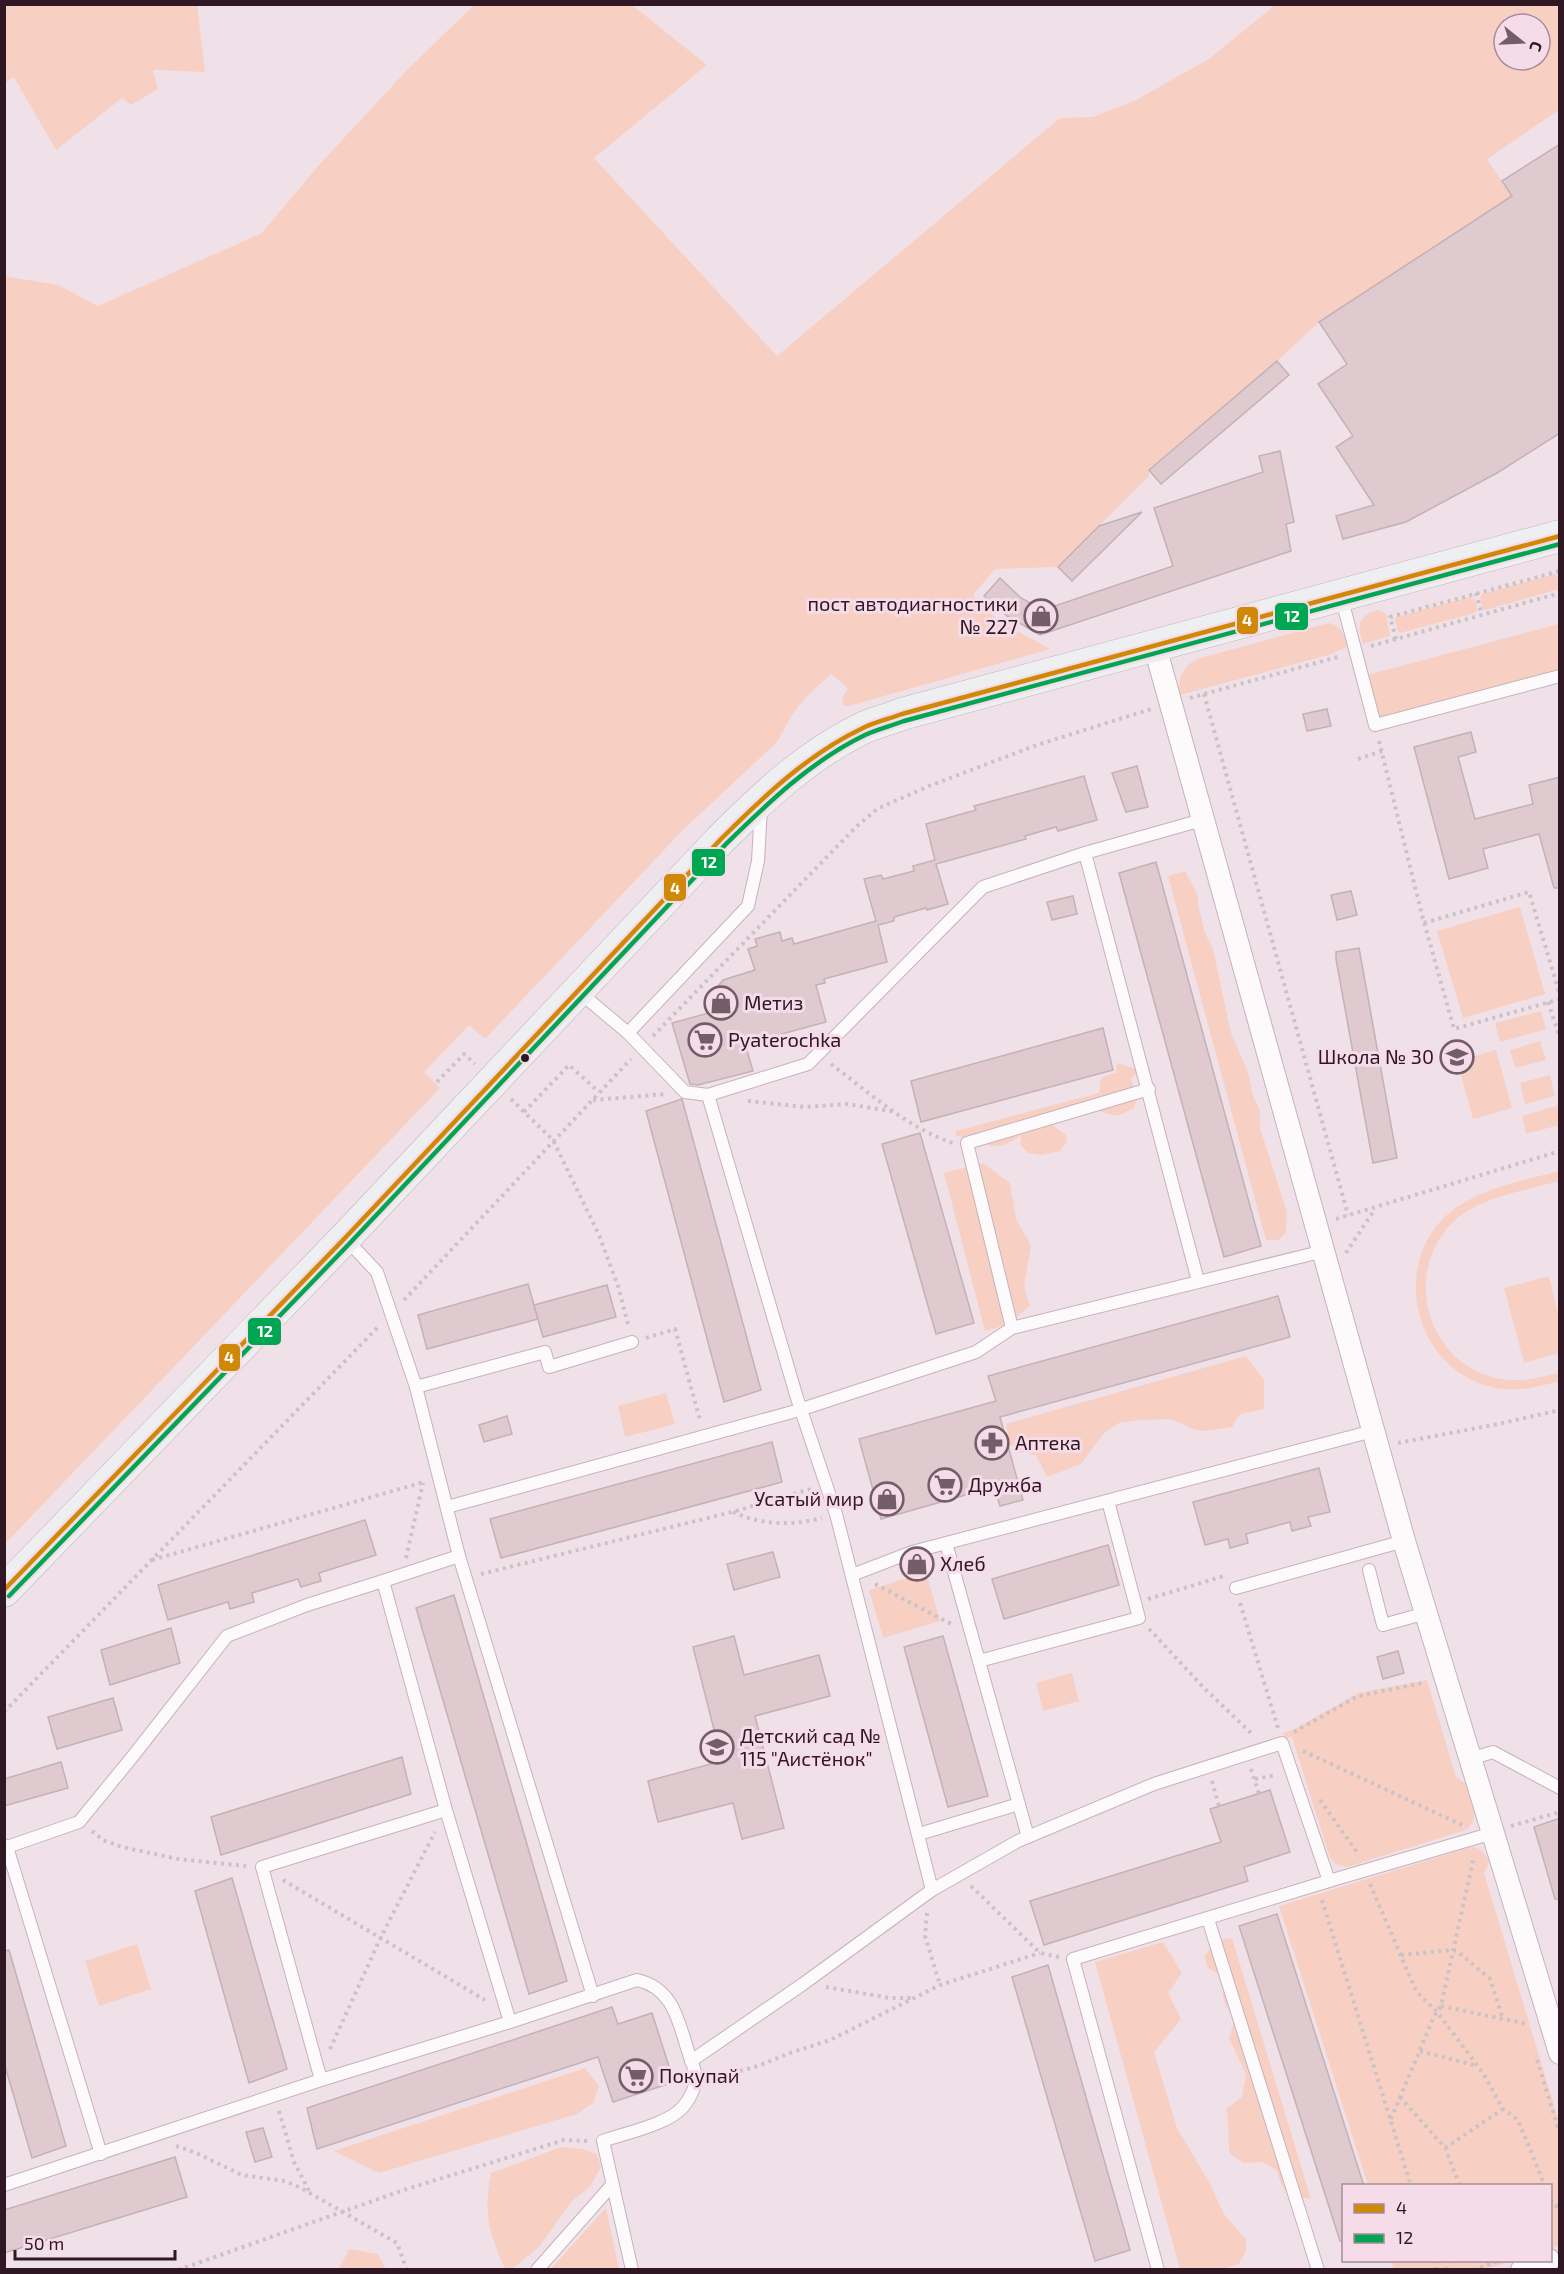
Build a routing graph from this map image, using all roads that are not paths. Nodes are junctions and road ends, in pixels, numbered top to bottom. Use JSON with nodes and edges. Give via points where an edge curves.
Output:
{"nodes":[{"id":1,"x":1560,"y":536,"type":"edge"},
{"id":2,"x":1341,"y":596,"type":"junction"},
{"id":3,"x":1155,"y":647,"type":"junction"},
{"id":4,"x":1560,"y":676,"type":"edge"},
{"id":5,"x":762,"y":799,"type":"junction"},
{"id":6,"x":1202,"y":820,"type":"junction"},
{"id":7,"x":1085,"y":854,"type":"junction"},
{"id":8,"x":578,"y":991,"type":"junction"},
{"id":9,"x":628,"y":1033,"type":"junction"},
{"id":10,"x":1149,"y":1089,"type":"junction"},
{"id":11,"x":708,"y":1095,"type":"junction"},
{"id":12,"x":345,"y":1238,"type":"junction"},
{"id":13,"x":1333,"y":1255,"type":"junction"},
{"id":14,"x":1198,"y":1281,"type":"junction"},
{"id":15,"x":1012,"y":1328,"type":"junction"},
{"id":16,"x":632,"y":1342,"type":"road end"},
{"id":17,"x":416,"y":1387,"type":"junction"},
{"id":18,"x":801,"y":1409,"type":"junction"},
{"id":19,"x":1373,"y":1431,"type":"junction"},
{"id":20,"x":1108,"y":1501,"type":"junction"},
{"id":21,"x":447,"y":1507,"type":"junction"},
{"id":22,"x":1404,"y":1541,"type":"junction"},
{"id":23,"x":946,"y":1543,"type":"junction"},
{"id":24,"x":459,"y":1556,"type":"junction"},
{"id":25,"x":1369,"y":1570,"type":"dead end"},
{"id":26,"x":854,"y":1574,"type":"junction"},
{"id":27,"x":383,"y":1581,"type":"junction"},
{"id":28,"x":1236,"y":1588,"type":"road end"},
{"id":29,"x":4,"y":1591,"type":"edge"},
{"id":30,"x":1426,"y":1614,"type":"junction"},
{"id":31,"x":979,"y":1661,"type":"junction"},
{"id":32,"x":1470,"y":1759,"type":"junction"},
{"id":33,"x":1560,"y":1788,"type":"edge"},
{"id":34,"x":1019,"y":1804,"type":"junction"},
{"id":35,"x":446,"y":1810,"type":"junction"},
{"id":36,"x":1499,"y":1830,"type":"junction"},
{"id":37,"x":919,"y":1834,"type":"junction"},
{"id":38,"x":1028,"y":1837,"type":"junction"},
{"id":39,"x":6,"y":1846,"type":"edge"},
{"id":40,"x":1323,"y":1883,"type":"junction"},
{"id":41,"x":932,"y":1890,"type":"junction"},
{"id":42,"x":1208,"y":1919,"type":"junction"},
{"id":43,"x":593,"y":1996,"type":"junction"},
{"id":44,"x":509,"y":2017,"type":"junction"},
{"id":45,"x":1560,"y":2054,"type":"edge"},
{"id":46,"x":691,"y":2061,"type":"junction"},
{"id":47,"x":320,"y":2077,"type":"junction"},
{"id":48,"x":101,"y":2154,"type":"junction"},
{"id":49,"x":4,"y":2185,"type":"edge"},
{"id":50,"x":612,"y":2185,"type":"junction"},
{"id":51,"x":1544,"y":2262,"type":"edge"},
{"id":52,"x":537,"y":2270,"type":"edge"},
{"id":53,"x":632,"y":2270,"type":"edge"},
{"id":54,"x":1158,"y":2270,"type":"edge"},
{"id":55,"x":1318,"y":2270,"type":"edge"},
{"id":56,"x":1522,"y":2270,"type":"edge"}],
"edges":[{"from":1,"to":2,"type":"main road"},
{"from":2,"to":3,"type":"main road"},
{"from":2,"to":4,"type":"lane","via":[[1375,726]]},
{"from":3,"to":5,"type":"main road","via":[[902,714],[861,729],[819,752]]},
{"from":3,"to":6,"type":"street"},
{"from":5,"to":8,"type":"main road"},
{"from":5,"to":9,"type":"lane","via":[[758,861],[748,906]]},
{"from":6,"to":7,"type":"lane"},
{"from":6,"to":13,"type":"street"},
{"from":7,"to":10,"type":"lane"},
{"from":7,"to":11,"type":"lane","via":[[983,887],[808,1064]]},
{"from":8,"to":9,"type":"lane"},
{"from":8,"to":12,"type":"main road"},
{"from":9,"to":11,"type":"lane","via":[[686,1092]]},
{"from":10,"to":14,"type":"lane"},
{"from":10,"to":15,"type":"lane","via":[[967,1143]]},
{"from":11,"to":18,"type":"lane"},
{"from":12,"to":17,"type":"lane","via":[[377,1272]]},
{"from":12,"to":29,"type":"main road"},
{"from":13,"to":14,"type":"lane"},
{"from":13,"to":19,"type":"street"},
{"from":14,"to":15,"type":"lane"},
{"from":15,"to":18,"type":"lane","via":[[976,1352]]},
{"from":16,"to":17,"type":"lane","via":[[549,1367],[545,1352]]},
{"from":17,"to":21,"type":"lane"},
{"from":18,"to":21,"type":"lane"},
{"from":18,"to":26,"type":"lane"},
{"from":19,"to":20,"type":"lane"},
{"from":19,"to":22,"type":"street"},
{"from":20,"to":23,"type":"lane"},
{"from":20,"to":31,"type":"lane","via":[[1139,1618]]},
{"from":21,"to":24,"type":"lane"},
{"from":22,"to":28,"type":"lane"},
{"from":22,"to":30,"type":"street"},
{"from":23,"to":26,"type":"lane"},
{"from":23,"to":31,"type":"lane"},
{"from":24,"to":27,"type":"lane"},
{"from":24,"to":43,"type":"lane"},
{"from":25,"to":30,"type":"lane","via":[[1383,1625]]},
{"from":26,"to":37,"type":"lane"},
{"from":27,"to":35,"type":"lane"},
{"from":27,"to":39,"type":"lane","via":[[226,1636],[79,1822]]},
{"from":30,"to":32,"type":"street"},
{"from":31,"to":34,"type":"lane"},
{"from":32,"to":33,"type":"lane","via":[[1493,1752]]},
{"from":32,"to":36,"type":"street"},
{"from":34,"to":37,"type":"lane"},
{"from":34,"to":38,"type":"lane"},
{"from":35,"to":44,"type":"lane"},
{"from":35,"to":47,"type":"lane","via":[[262,1867]]},
{"from":36,"to":40,"type":"lane"},
{"from":36,"to":45,"type":"street"},
{"from":37,"to":41,"type":"lane"},
{"from":38,"to":40,"type":"lane","via":[[1154,1784],[1281,1740]]},
{"from":38,"to":41,"type":"lane"},
{"from":39,"to":48,"type":"lane"},
{"from":40,"to":42,"type":"lane"},
{"from":41,"to":46,"type":"lane"},
{"from":42,"to":54,"type":"lane","via":[[1073,1959]]},
{"from":42,"to":55,"type":"lane"},
{"from":43,"to":44,"type":"lane"},
{"from":43,"to":46,"type":"lane","via":[[637,1980],[651,1983],[675,2008]]},
{"from":44,"to":47,"type":"lane"},
{"from":46,"to":50,"type":"lane","via":[[696,2077],[683,2107],[668,2118],[603,2141]]},
{"from":47,"to":48,"type":"lane"},
{"from":48,"to":49,"type":"lane"},
{"from":50,"to":52,"type":"lane"},
{"from":50,"to":53,"type":"lane"},
{"from":51,"to":56,"type":"street"}]}
